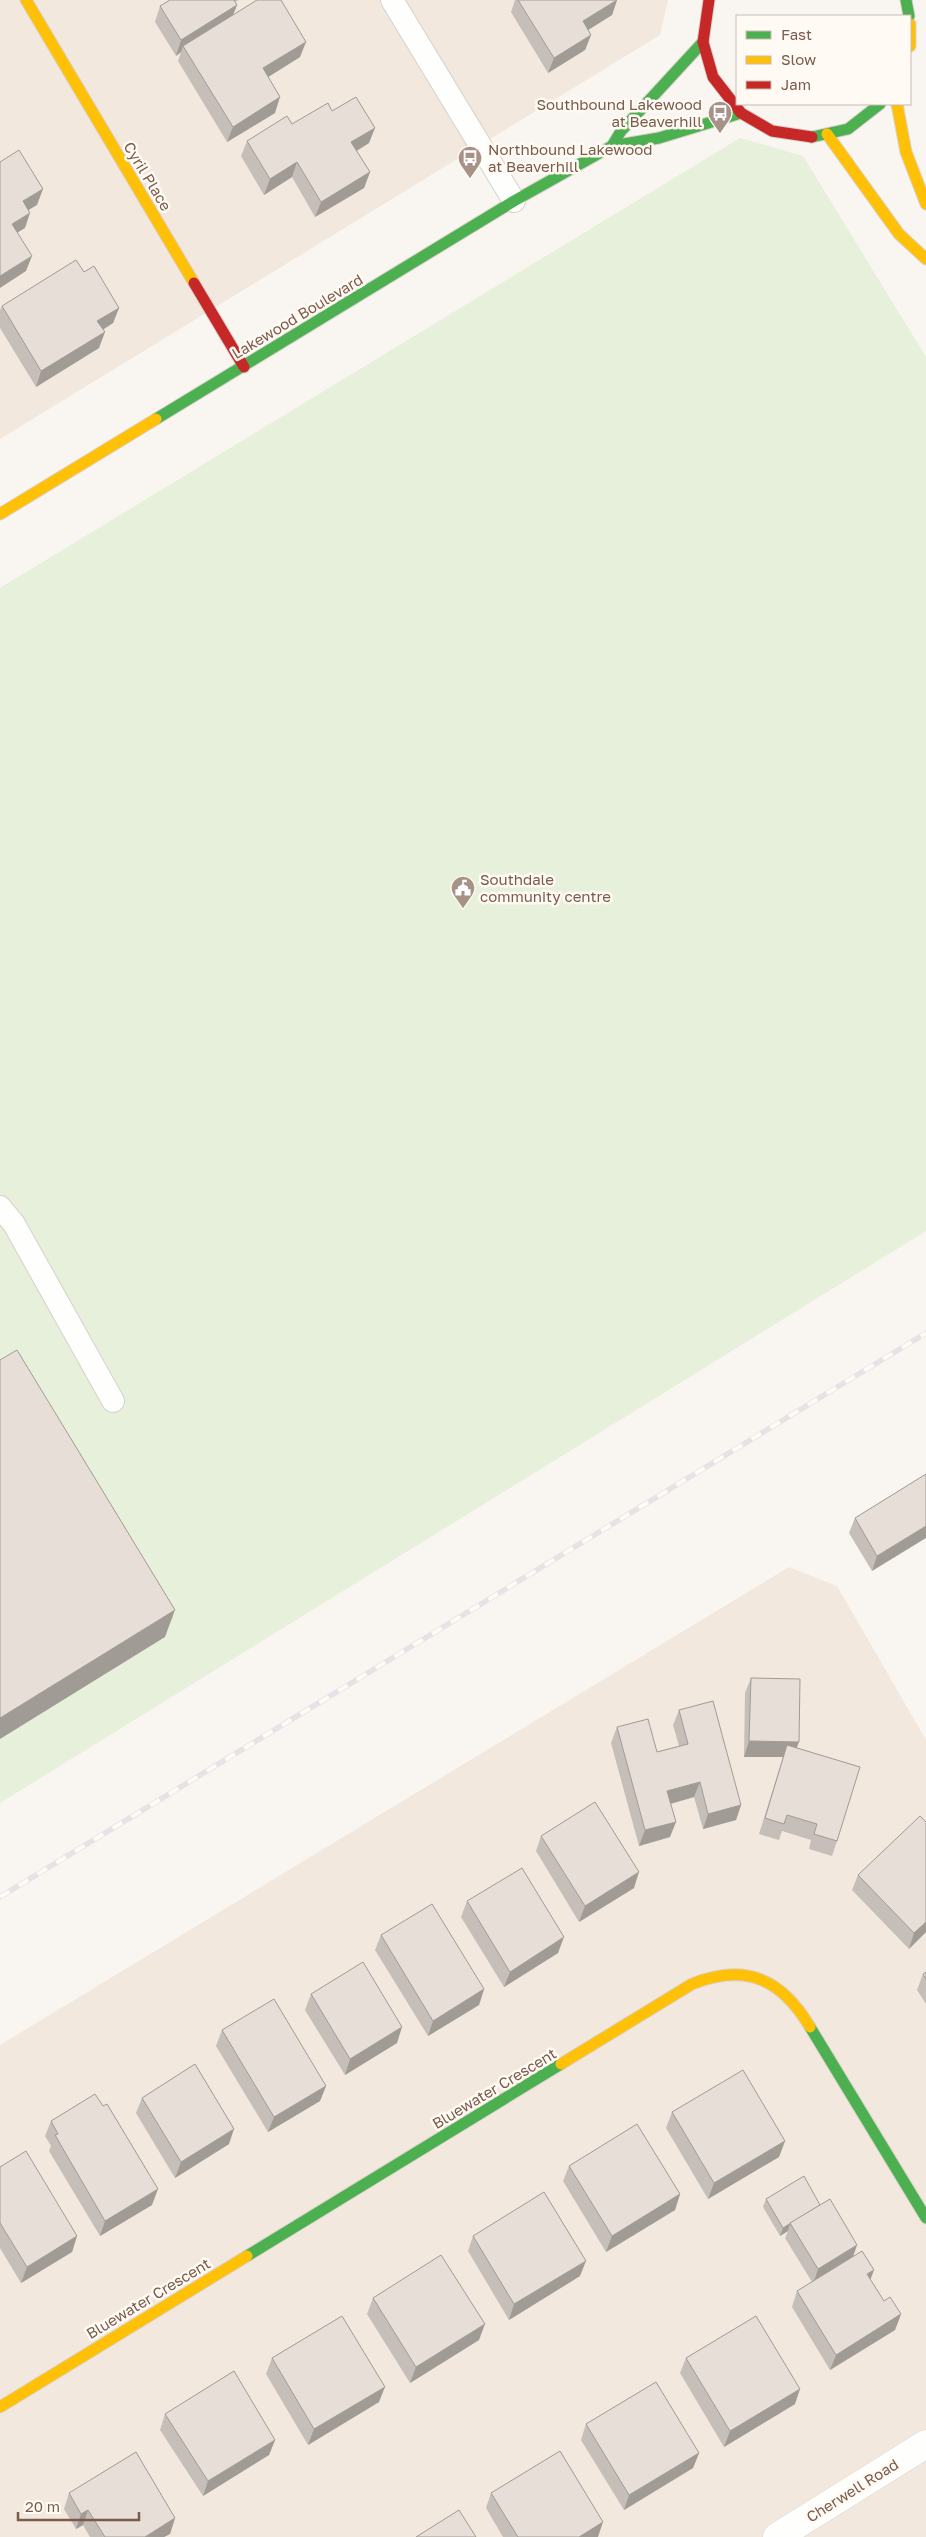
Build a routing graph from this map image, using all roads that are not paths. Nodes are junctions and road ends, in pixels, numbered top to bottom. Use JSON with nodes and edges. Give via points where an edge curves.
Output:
{"nodes":[{"id":1,"x":26,"y":0,"type":"edge"},
{"id":2,"x":392,"y":0,"type":"edge"},
{"id":3,"x":709,"y":0,"type":"edge"},
{"id":4,"x":907,"y":0,"type":"edge"},
{"id":5,"x":909,"y":15,"type":"edge"},
{"id":6,"x":703,"y":42,"type":"junction"},
{"id":7,"x":879,"y":105,"type":"edge"},
{"id":8,"x":897,"y":105,"type":"edge"},
{"id":9,"x":741,"y":113,"type":"junction"},
{"id":10,"x":827,"y":134,"type":"junction"},
{"id":11,"x":612,"y":146,"type":"junction"},
{"id":12,"x":514,"y":202,"type":"junction"},
{"id":13,"x":926,"y":204,"type":"edge"},
{"id":14,"x":926,"y":259,"type":"edge"},
{"id":15,"x":244,"y":367,"type":"junction"},
{"id":16,"x":0,"y":514,"type":"edge"},
{"id":17,"x":0,"y":1207,"type":"edge"},
{"id":18,"x":113,"y":1402,"type":"dead end"},
{"id":19,"x":926,"y":2218,"type":"edge"},
{"id":20,"x":0,"y":2408,"type":"edge"},
{"id":21,"x":926,"y":2444,"type":"edge"},
{"id":22,"x":777,"y":2537,"type":"edge"}],
"edges":[{"from":1,"to":15,"type":"street","name":"Cyril Place"},
{"from":2,"to":12,"type":"lane"},
{"from":3,"to":6,"type":"street"},
{"from":4,"to":5,"type":"street"},
{"from":6,"to":9,"type":"street","via":[[714,77]]},
{"from":6,"to":11,"type":"street","name":"Lakewood Boulevard","via":[[621,131]]},
{"from":7,"to":10,"type":"street","via":[[848,129]]},
{"from":8,"to":13,"type":"street","via":[[906,152]]},
{"from":9,"to":10,"type":"street","via":[[772,131],[813,137]]},
{"from":9,"to":11,"type":"street","name":"Lakewood Boulevard","via":[[659,138]]},
{"from":10,"to":14,"type":"street","via":[[899,234]]},
{"from":11,"to":12,"type":"street","name":"Lakewood Boulevard"},
{"from":12,"to":15,"type":"street","name":"Lakewood Boulevard"},
{"from":15,"to":16,"type":"street","name":"Lakewood Boulevard"},
{"from":17,"to":18,"type":"lane","via":[[14,1224]]},
{"from":19,"to":20,"type":"street","name":"Bluewater Crescent","via":[[807,2022],[781,1990],[753,1976],[715,1975],[675,1995]]},
{"from":21,"to":22,"type":"street","name":"Cherwell Road"}]}
